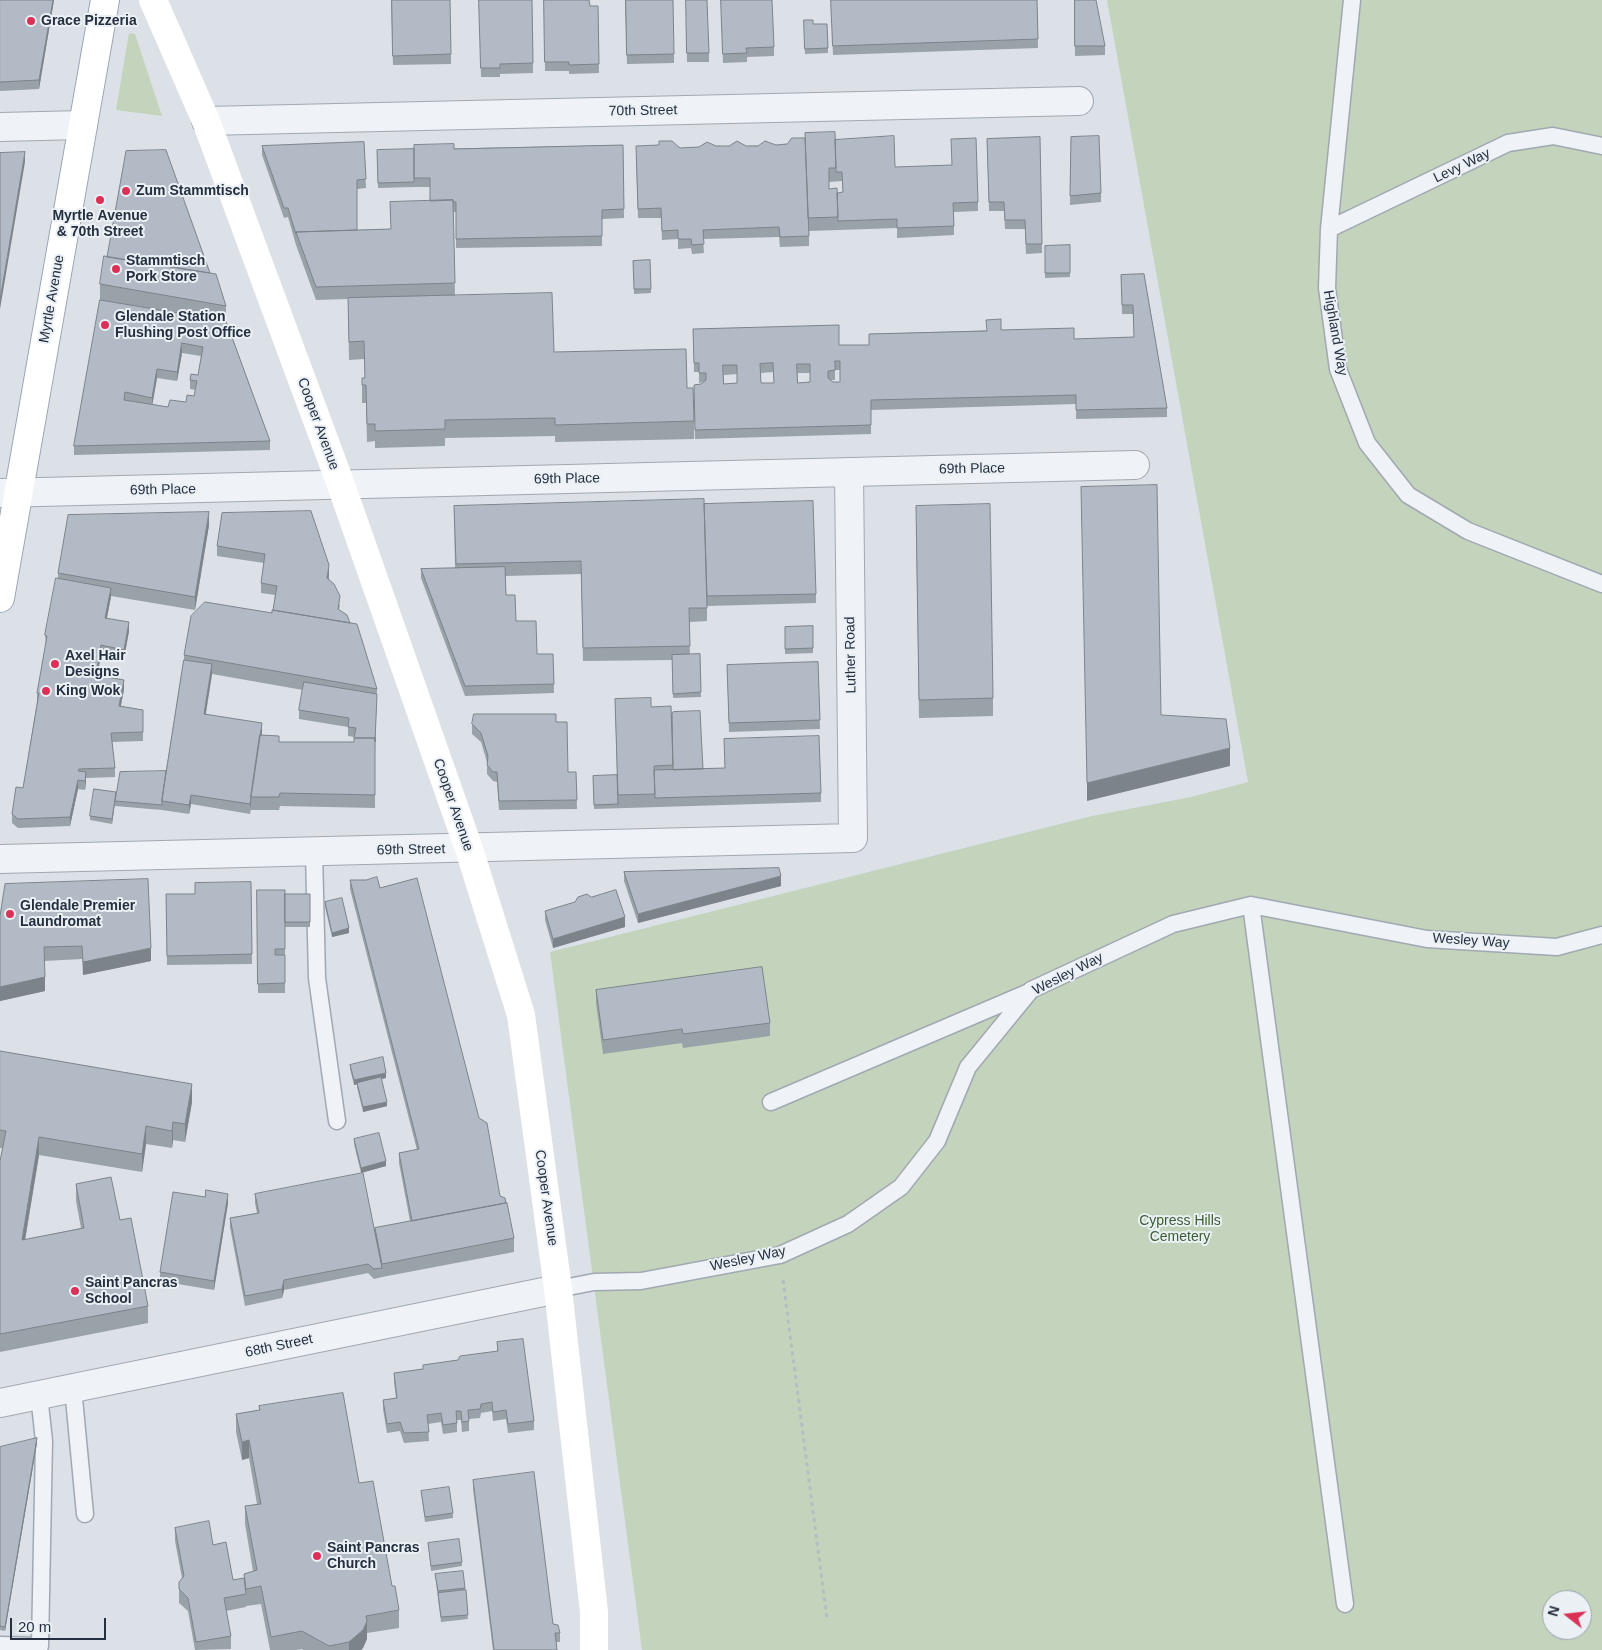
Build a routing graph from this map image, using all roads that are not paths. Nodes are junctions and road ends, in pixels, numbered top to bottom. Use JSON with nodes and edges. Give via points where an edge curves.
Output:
{"nodes":[{"id":1,"x":105,"y":0,"type":"edge"},
{"id":2,"x":153,"y":0,"type":"edge"},
{"id":3,"x":1352,"y":0,"type":"edge"},
{"id":4,"x":1079,"y":101,"type":"dead end"},
{"id":5,"x":206,"y":121,"type":"junction"},
{"id":6,"x":83,"y":125,"type":"junction"},
{"id":7,"x":0,"y":126,"type":"edge"},
{"id":8,"x":1602,"y":146,"type":"edge"},
{"id":9,"x":1329,"y":229,"type":"junction"},
{"id":10,"x":1135,"y":465,"type":"dead end"},
{"id":11,"x":849,"y":472,"type":"junction"},
{"id":12,"x":341,"y":485,"type":"junction"},
{"id":13,"x":8,"y":493,"type":"edge"},
{"id":14,"x":1602,"y":584,"type":"edge"},
{"id":15,"x":0,"y":598,"type":"edge"},
{"id":16,"x":853,"y":838,"type":"joint"},
{"id":17,"x":469,"y":849,"type":"junction"},
{"id":18,"x":314,"y":852,"type":"junction"},
{"id":19,"x":0,"y":859,"type":"edge"},
{"id":20,"x":1251,"y":906,"type":"junction"},
{"id":21,"x":1602,"y":935,"type":"edge"},
{"id":22,"x":1031,"y":990,"type":"junction"},
{"id":23,"x":771,"y":1102,"type":"dead end"},
{"id":24,"x":337,"y":1121,"type":"dead end"},
{"id":25,"x":558,"y":1289,"type":"junction"},
{"id":26,"x":73,"y":1388,"type":"junction"},
{"id":27,"x":39,"y":1395,"type":"junction"},
{"id":28,"x":0,"y":1403,"type":"edge"},
{"id":29,"x":85,"y":1514,"type":"dead end"},
{"id":30,"x":1344,"y":1604,"type":"dead end"},
{"id":31,"x":0,"y":1645,"type":"edge"},
{"id":32,"x":594,"y":1650,"type":"edge"}],
"edges":[{"from":1,"to":6,"type":"main road","name":"Myrtle Avenue"},
{"from":2,"to":5,"type":"main road","name":"Cooper Avenue"},
{"from":3,"to":9,"type":"lane","name":"Highland Way"},
{"from":4,"to":5,"type":"street","name":"70th Street"},
{"from":5,"to":12,"type":"main road","name":"Cooper Avenue"},
{"from":6,"to":7,"type":"street"},
{"from":6,"to":13,"type":"main road","name":"Myrtle Avenue"},
{"from":8,"to":9,"type":"lane","name":"Levy Way","via":[[1553,136],[1508,143]]},
{"from":9,"to":14,"type":"lane","name":"Highland Way","via":[[1327,288],[1338,369],[1367,443],[1408,495],[1468,531]]},
{"from":10,"to":11,"type":"street","name":"69th Place"},
{"from":11,"to":12,"type":"street","name":"69th Place"},
{"from":11,"to":16,"type":"street","name":"Luther Road"},
{"from":12,"to":13,"type":"street","name":"69th Place"},
{"from":12,"to":17,"type":"main road","name":"Cooper Avenue"},
{"from":13,"to":15,"type":"main road","name":"Myrtle Avenue"},
{"from":16,"to":17,"type":"street","name":"69th Street"},
{"from":17,"to":18,"type":"street","name":"69th Street"},
{"from":17,"to":25,"type":"main road","name":"Cooper Avenue","via":[[521,1015]]},
{"from":18,"to":19,"type":"street","name":"69th Street"},
{"from":18,"to":24,"type":"lane","via":[[317,978]]},
{"from":20,"to":21,"type":"lane","name":"Wesley Way","via":[[1428,939],[1557,946]]},
{"from":20,"to":22,"type":"lane","name":"Wesley Way","via":[[1173,924]]},
{"from":20,"to":30,"type":"lane"},
{"from":22,"to":23,"type":"lane"},
{"from":22,"to":25,"type":"lane","name":"Wesley Way","via":[[968,1067],[937,1141],[901,1187],[848,1224],[780,1255],[641,1281],[594,1282]]},
{"from":25,"to":26,"type":"street","name":"68th Street"},
{"from":25,"to":32,"type":"main road","name":"Cooper Avenue","via":[[594,1612]]},
{"from":26,"to":27,"type":"street","name":"68th Street"},
{"from":26,"to":29,"type":"lane"},
{"from":27,"to":28,"type":"street","name":"68th Street"},
{"from":27,"to":31,"type":"lane","via":[[44,1441],[40,1646]]}]}
